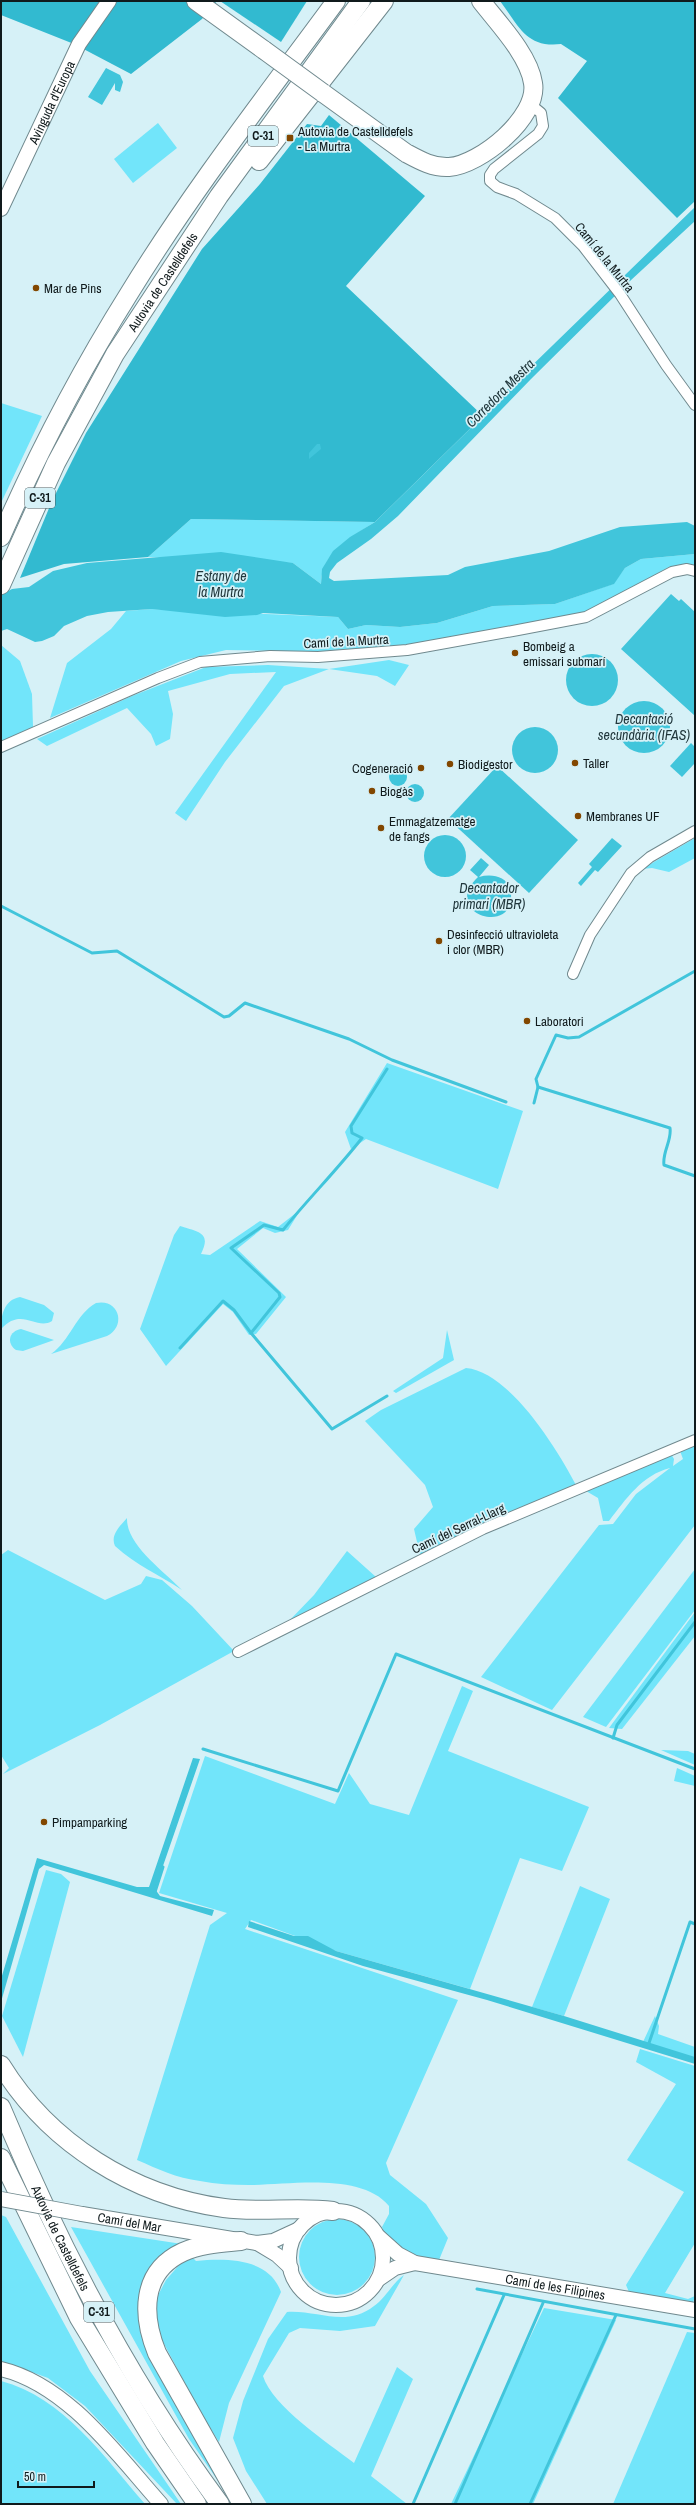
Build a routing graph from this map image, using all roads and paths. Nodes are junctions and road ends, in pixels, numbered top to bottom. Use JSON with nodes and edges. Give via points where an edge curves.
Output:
{"nodes":[{"id":1,"x":110,"y":1,"type":"edge"},
{"id":2,"x":196,"y":1,"type":"edge"},
{"id":3,"x":326,"y":1,"type":"edge"},
{"id":4,"x":336,"y":1,"type":"edge"},
{"id":5,"x":361,"y":1,"type":"edge"},
{"id":6,"x":384,"y":1,"type":"edge"},
{"id":7,"x":481,"y":1,"type":"edge"},
{"id":8,"x":295,"y":57,"type":"junction"},
{"id":9,"x":530,"y":104,"type":"junction"},
{"id":10,"x":1,"y":209,"type":"edge"},
{"id":11,"x":167,"y":273,"type":"junction"},
{"id":12,"x":695,"y":403,"type":"edge"},
{"id":13,"x":13,"y":509,"type":"junction"},
{"id":14,"x":1,"y":529,"type":"edge"},
{"id":15,"x":1,"y":537,"type":"edge"},
{"id":16,"x":695,"y":571,"type":"edge"},
{"id":17,"x":1,"y":585,"type":"edge"},
{"id":18,"x":1,"y":746,"type":"edge"},
{"id":19,"x":695,"y":831,"type":"edge"},
{"id":20,"x":573,"y":974,"type":"dead end"},
{"id":21,"x":695,"y":1440,"type":"edge"},
{"id":22,"x":238,"y":1652,"type":"dead end"},
{"id":23,"x":1,"y":2065,"type":"edge"},
{"id":24,"x":1,"y":2107,"type":"edge"},
{"id":25,"x":1,"y":2158,"type":"edge"},
{"id":26,"x":1,"y":2199,"type":"edge"},
{"id":27,"x":333,"y":2211,"type":"junction"},
{"id":28,"x":299,"y":2229,"type":"junction"},
{"id":29,"x":379,"y":2237,"type":"junction"},
{"id":30,"x":249,"y":2242,"type":"junction"},
{"id":31,"x":415,"y":2263,"type":"junction"},
{"id":32,"x":291,"y":2268,"type":"junction"},
{"id":33,"x":379,"y":2279,"type":"junction"},
{"id":34,"x":695,"y":2310,"type":"edge"},
{"id":35,"x":1,"y":2369,"type":"edge"},
{"id":36,"x":161,"y":2504,"type":"edge"},
{"id":37,"x":197,"y":2504,"type":"edge"},
{"id":38,"x":220,"y":2504,"type":"edge"},
{"id":39,"x":242,"y":2504,"type":"edge"}],
"edges":[{"from":1,"to":10,"type":"main road","name":"Avinguda d'Europa","via":[[79,44]]},
{"from":2,"to":9,"type":"highway","bridge":true,"via":[[406,153],[434,165],[449,167],[476,160],[523,116]]},
{"from":3,"to":8,"type":"highway"},
{"from":4,"to":8,"type":"highway","name":"Autovia de Castelldefels","number":"C-31"},
{"from":5,"to":11,"type":"highway","name":"Autovia de Castelldefels","number":"C-31","via":[[219,196]]},
{"from":6,"to":11,"type":"highway"},
{"from":7,"to":9,"type":"highway","via":[[527,65],[534,90]]},
{"from":8,"to":13,"type":"highway","name":"Autovia de Castelldefels","number":"C-31","via":[[130,291],[88,361]]},
{"from":9,"to":12,"type":"street","name":"Camí de la Murtra","via":[[541,113],[543,126],[538,134],[494,169],[490,181],[555,218],[583,246],[620,294],[666,365]]},
{"from":11,"to":17,"type":"highway","name":"Autovia de Castelldefels","number":"C-31","via":[[115,354],[79,419],[56,463]]},
{"from":13,"to":14,"type":"highway"},
{"from":13,"to":15,"type":"highway","name":"Autovia de Castelldefels","number":"C-31"},
{"from":16,"to":18,"type":"street","name":"Camí de la Murtra","via":[[687,569],[672,572],[586,617],[415,649],[318,657],[270,656],[200,662]]},
{"from":19,"to":20,"type":"street","via":[[650,857],[631,873],[590,935]]},
{"from":21,"to":22,"type":"street","name":"Camí del Serral-Llarg","via":[[483,1529]]},
{"from":23,"to":27,"type":"highway","via":[[37,2112],[72,2144],[117,2174],[151,2189],[179,2199],[224,2208],[304,2208]]},
{"from":24,"to":38,"type":"highway","name":"Autovia de Castelldefels","number":"C-31","via":[[56,2230],[96,2307],[168,2427]]},
{"from":25,"to":37,"type":"highway","name":"Autovia de Castelldefels","number":"C-31","via":[[79,2318],[151,2437]]},
{"from":26,"to":30,"type":"main road","name":"Camí del Mar","bridge":true},
{"from":27,"to":28,"type":"main road","via":[[314,2217]]},
{"from":27,"to":29,"type":"main road","via":[[350,2213],[363,2219]]},
{"from":28,"to":30,"type":"main road","name":"Camí del Mar","via":[[273,2241]]},
{"from":28,"to":32,"type":"main road","via":[[291,2244]]},
{"from":29,"to":31,"type":"main road","via":[[398,2254]]},
{"from":29,"to":33,"type":"main road","via":[[384,2260]]},
{"from":30,"to":32,"type":"main road","name":"Camí del Mar","via":[[277,2256]]},
{"from":30,"to":39,"type":"highway","via":[[196,2248],[184,2251],[168,2261],[151,2286],[146,2315],[157,2353]]},
{"from":31,"to":33,"type":"main road","via":[[395,2268]]},
{"from":31,"to":34,"type":"main road","name":"Camí de les Filipines"},
{"from":32,"to":33,"type":"main road","via":[[305,2292],[318,2301],[330,2304],[342,2305],[359,2299]]},
{"from":35,"to":36,"type":"main road","via":[[42,2385],[67,2404]]}]}
